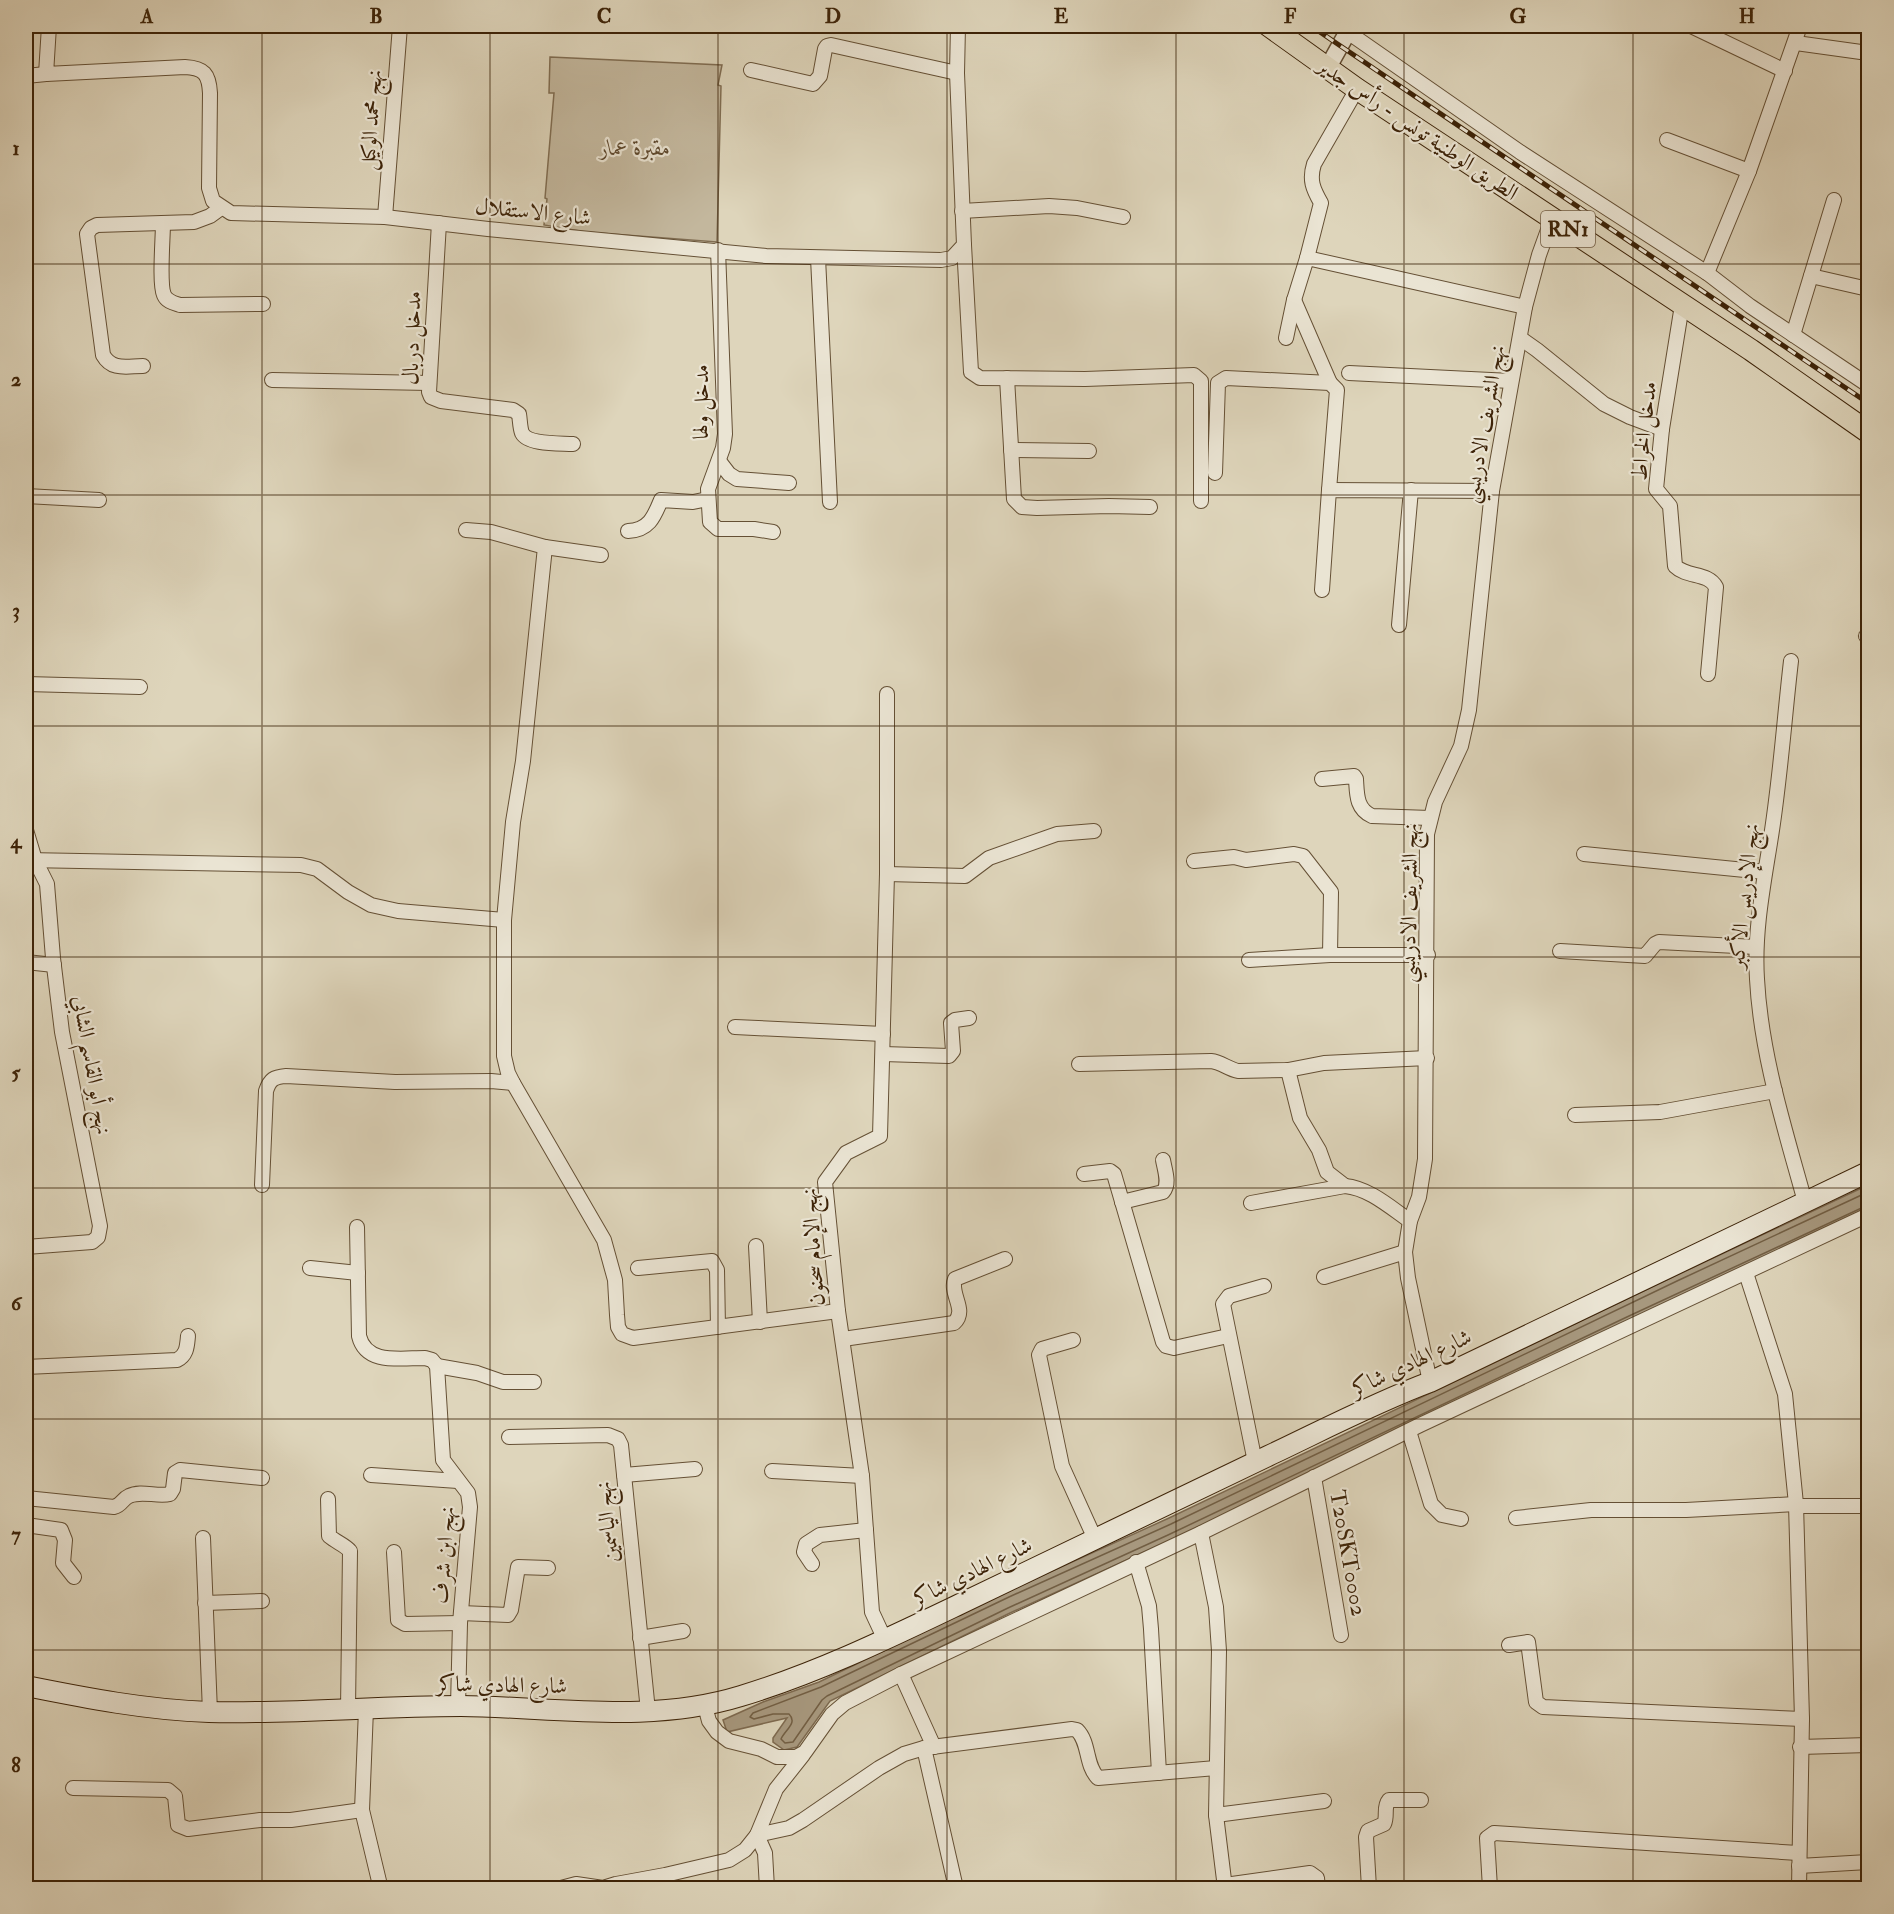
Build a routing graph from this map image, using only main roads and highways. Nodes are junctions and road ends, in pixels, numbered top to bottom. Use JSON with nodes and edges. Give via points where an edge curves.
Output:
{"nodes":[{"id":1,"x":1269,"y":26,"type":"edge"},
{"id":2,"x":1869,"y":432,"type":"edge"},
{"id":3,"x":1869,"y":1172,"type":"edge"},
{"id":4,"x":26,"y":1686,"type":"edge"}],
"edges":[{"from":1,"to":2,"type":"main road","name":"الطريق الوطنية تونس - رأس جدير","number":"RN1","via":[[1327,69]]},
{"from":3,"to":4,"type":"main road","name":"شارع الهادي شاكر","via":[[885,1640],[773,1685],[705,1706],[592,1712],[458,1706],[210,1712],[129,1705]]}]}
